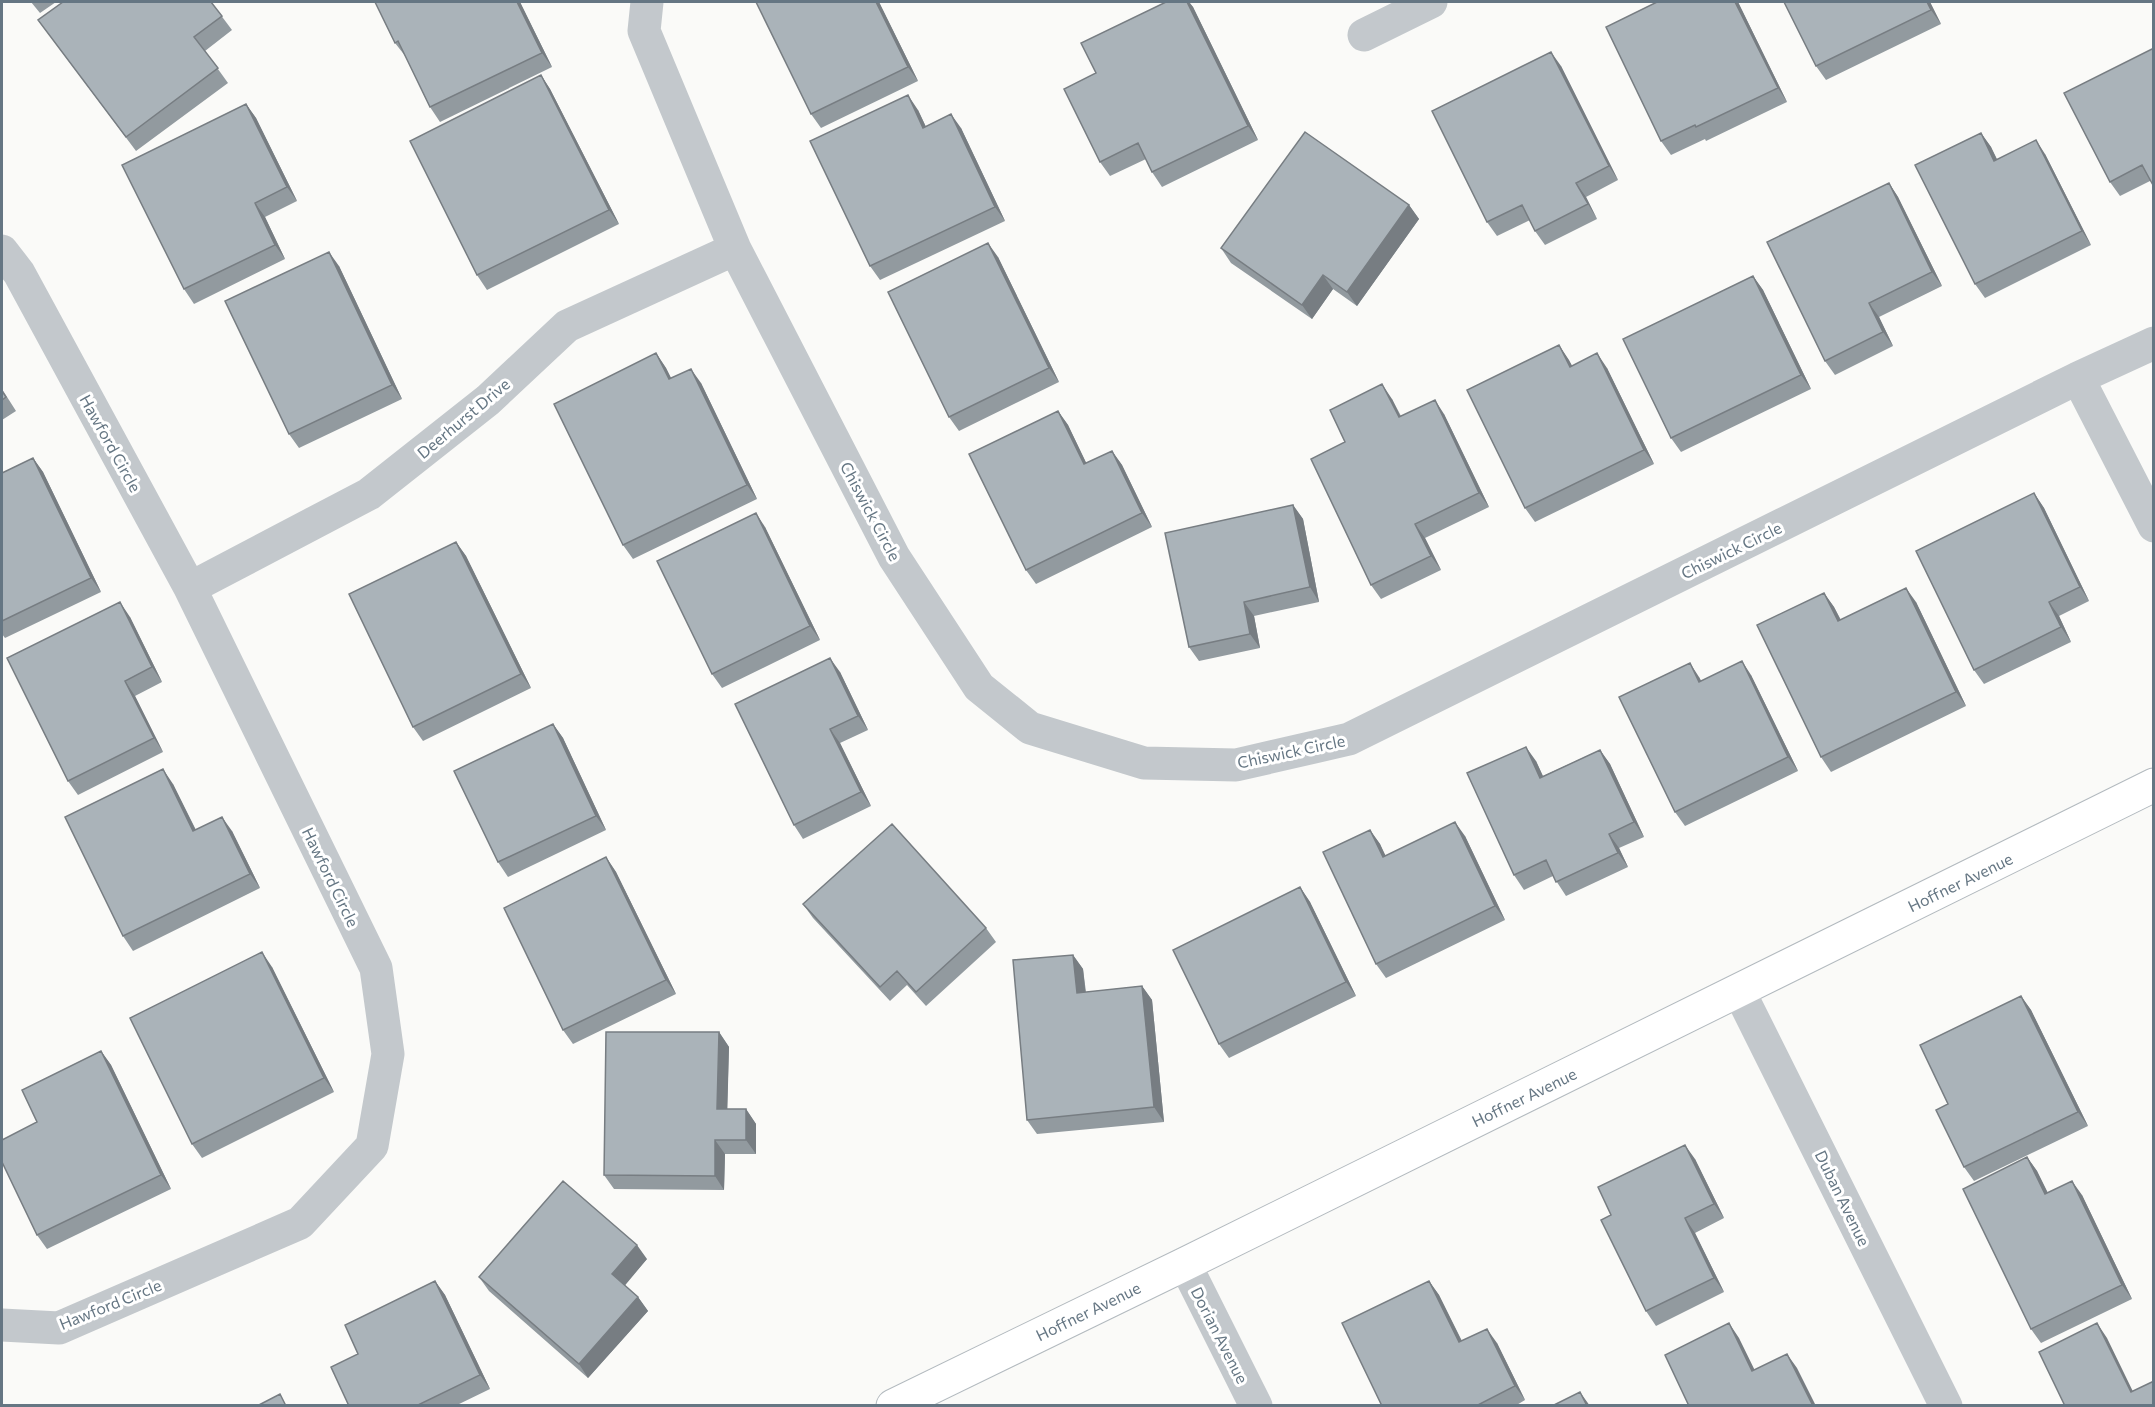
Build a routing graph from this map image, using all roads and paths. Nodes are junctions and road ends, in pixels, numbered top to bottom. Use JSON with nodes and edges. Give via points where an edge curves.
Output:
{"nodes":[{"id":1,"x":647,"y":2,"type":"edge"},
{"id":2,"x":1431,"y":2,"type":"edge"},
{"id":3,"x":1364,"y":35,"type":"dead end"},
{"id":4,"x":735,"y":249,"type":"junction"},
{"id":5,"x":2,"y":251,"type":"edge"},
{"id":6,"x":2153,"y":345,"type":"edge"},
{"id":7,"x":2078,"y":378,"type":"junction"},
{"id":8,"x":2154,"y":526,"type":"edge"},
{"id":9,"x":190,"y":588,"type":"junction"},
{"id":10,"x":2154,"y":785,"type":"edge"},
{"id":11,"x":1739,"y":991,"type":"junction"},
{"id":12,"x":1185,"y":1264,"type":"junction"},
{"id":13,"x":2,"y":1325,"type":"edge"},
{"id":14,"x":893,"y":1406,"type":"edge"},
{"id":15,"x":1256,"y":1406,"type":"edge"},
{"id":16,"x":1946,"y":1406,"type":"edge"}],
"edges":[{"from":1,"to":4,"type":"street","name":"Chiswick Circle","via":[[644,31]]},
{"from":2,"to":3,"type":"street"},
{"from":4,"to":7,"type":"street","name":"Chiswick Circle","via":[[894,557],[979,687],[1030,728],[1144,763],[1236,765],[1348,740]]},
{"from":4,"to":9,"type":"street","name":"Deerhurst Drive","via":[[567,326],[488,400],[369,494]]},
{"from":5,"to":9,"type":"street","name":"Hawford Circle","via":[[19,273]]},
{"from":6,"to":7,"type":"street","name":"Chiswick Circle"},
{"from":7,"to":8,"type":"street"},
{"from":9,"to":13,"type":"street","name":"Hawford Circle","via":[[376,968],[388,1054],[372,1146],[300,1223],[60,1328]]},
{"from":10,"to":11,"type":"main road","name":"Hoffner Avenue"},
{"from":11,"to":12,"type":"main road","name":"Hoffner Avenue"},
{"from":11,"to":16,"type":"street","name":"Duban Avenue"},
{"from":12,"to":14,"type":"main road","name":"Hoffner Avenue"},
{"from":12,"to":15,"type":"street","name":"Dorian Avenue"}]}
